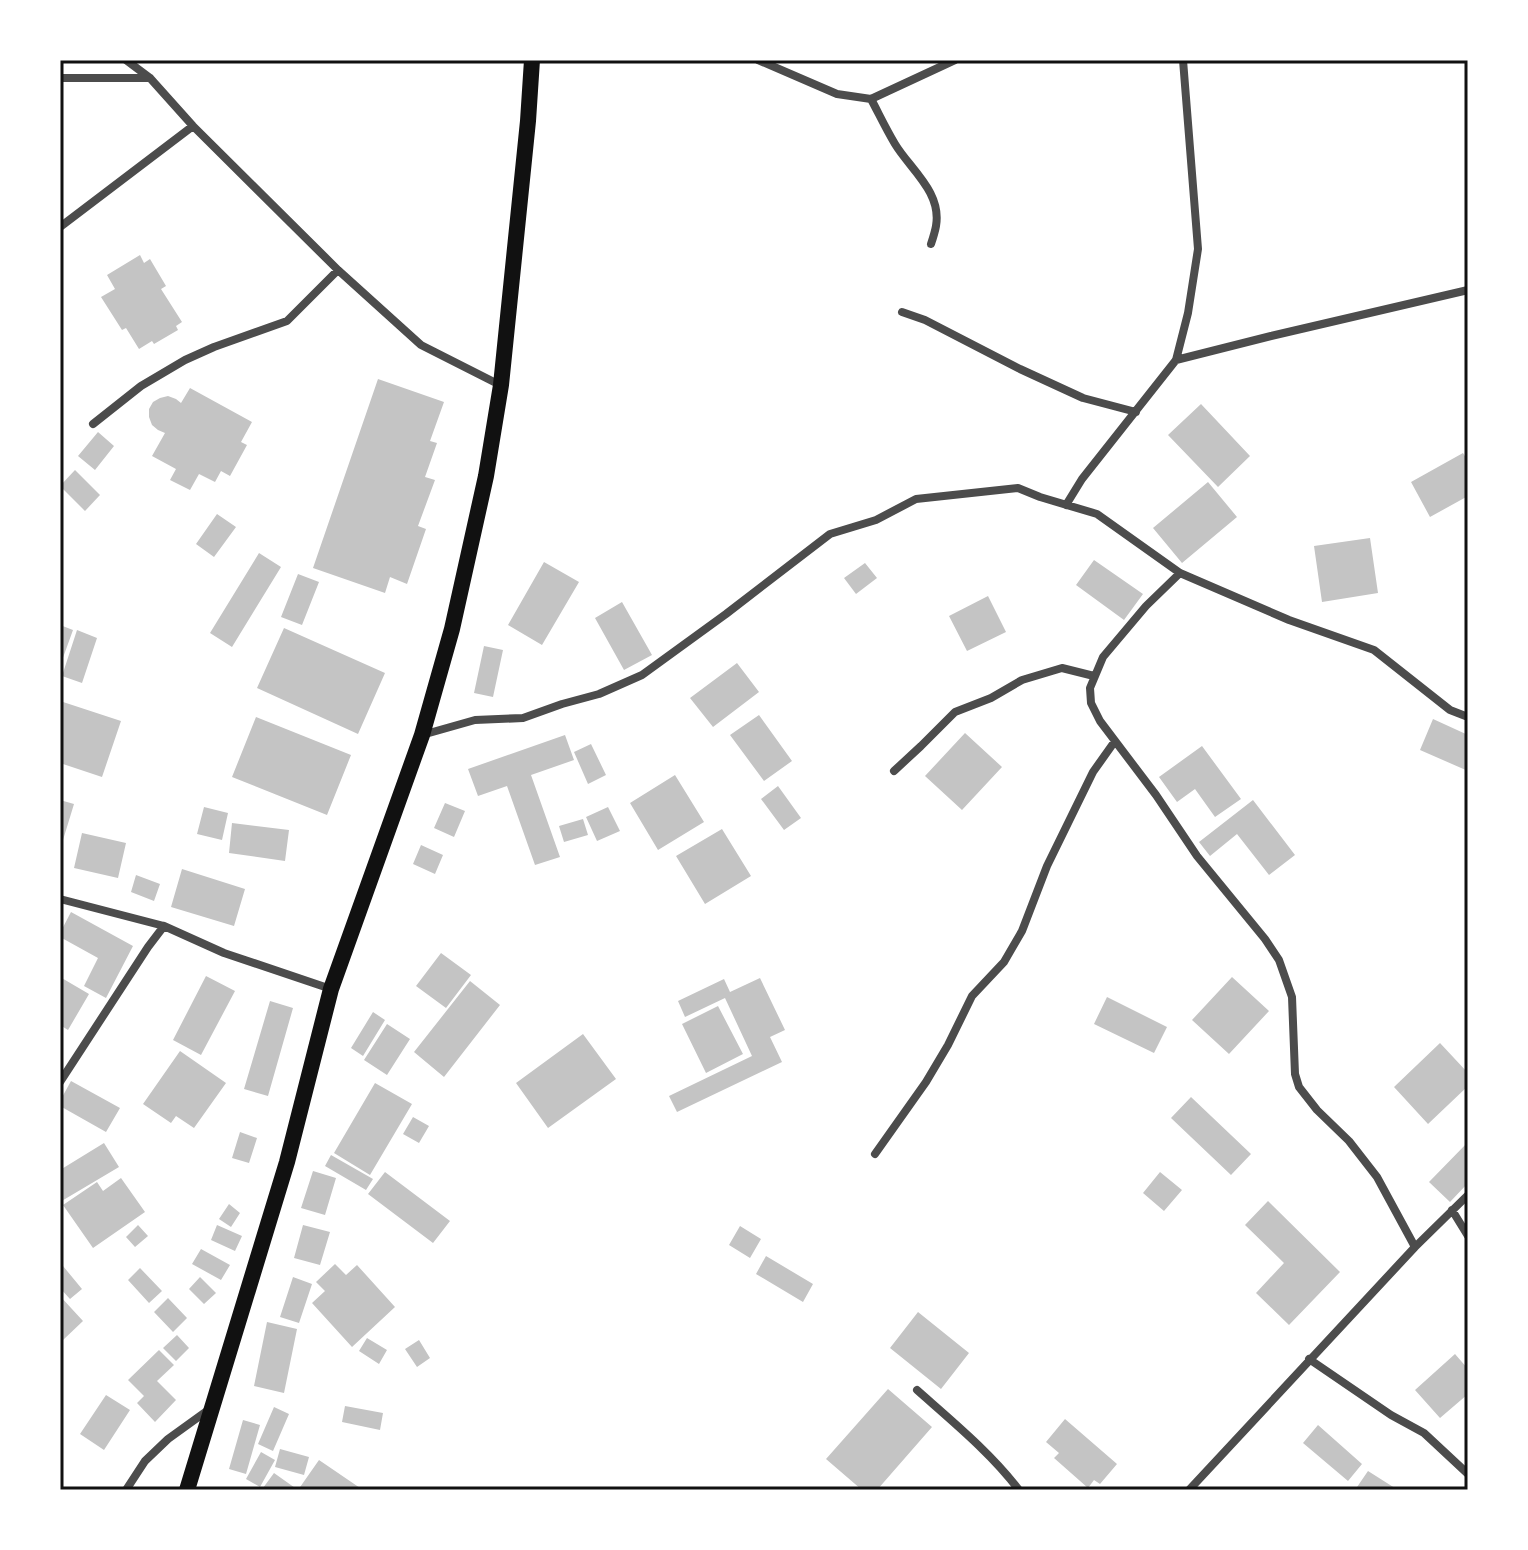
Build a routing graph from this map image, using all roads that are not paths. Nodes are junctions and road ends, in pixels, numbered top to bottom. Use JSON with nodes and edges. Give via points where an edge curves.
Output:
{"nodes":[{"id":1,"x":126,"y":60,"type":"edge"},
{"id":2,"x":532,"y":60,"type":"edge"},
{"id":3,"x":758,"y":60,"type":"edge"},
{"id":4,"x":955,"y":60,"type":"edge"},
{"id":5,"x":1183,"y":60,"type":"edge"},
{"id":6,"x":60,"y":78,"type":"edge"},
{"id":7,"x":150,"y":78,"type":"junction"},
{"id":8,"x":871,"y":99,"type":"junction"},
{"id":9,"x":193,"y":126,"type":"junction"},
{"id":10,"x":60,"y":227,"type":"edge"},
{"id":11,"x":931,"y":244,"type":"dead end"},
{"id":12,"x":338,"y":270,"type":"junction"},
{"id":13,"x":1468,"y":290,"type":"edge"},
{"id":14,"x":902,"y":312,"type":"dead end"},
{"id":15,"x":1176,"y":360,"type":"junction"},
{"id":16,"x":501,"y":385,"type":"junction"},
{"id":17,"x":1136,"y":412,"type":"junction"},
{"id":18,"x":93,"y":424,"type":"dead end"},
{"id":19,"x":1066,"y":505,"type":"junction"},
{"id":20,"x":1180,"y":573,"type":"junction"},
{"id":21,"x":1094,"y":676,"type":"junction"},
{"id":22,"x":1468,"y":717,"type":"edge"},
{"id":23,"x":422,"y":735,"type":"junction"},
{"id":24,"x":1115,"y":741,"type":"junction"},
{"id":25,"x":894,"y":771,"type":"dead end"},
{"id":26,"x":60,"y":899,"type":"edge"},
{"id":27,"x":164,"y":926,"type":"junction"},
{"id":28,"x":331,"y":989,"type":"junction"},
{"id":29,"x":60,"y":1082,"type":"edge"},
{"id":30,"x":875,"y":1154,"type":"dead end"},
{"id":31,"x":1468,"y":1195,"type":"edge"},
{"id":32,"x":1452,"y":1210,"type":"junction"},
{"id":33,"x":1468,"y":1236,"type":"edge"},
{"id":34,"x":1415,"y":1247,"type":"junction"},
{"id":35,"x":1309,"y":1359,"type":"junction"},
{"id":36,"x":917,"y":1390,"type":"dead end"},
{"id":37,"x":211,"y":1407,"type":"junction"},
{"id":38,"x":1468,"y":1474,"type":"edge"},
{"id":39,"x":126,"y":1490,"type":"edge"},
{"id":40,"x":187,"y":1490,"type":"edge"},
{"id":41,"x":1019,"y":1490,"type":"edge"},
{"id":42,"x":1189,"y":1490,"type":"edge"}],
"edges":[{"from":1,"to":7,"type":"street"},
{"from":2,"to":16,"type":"main road"},
{"from":3,"to":8,"type":"street","via":[[837,94]]},
{"from":4,"to":8,"type":"street"},
{"from":5,"to":15,"type":"street","via":[[1198,249]]},
{"from":6,"to":7,"type":"street"},
{"from":7,"to":9,"type":"street"},
{"from":8,"to":11,"type":"street","via":[[933,202],[937,214]]},
{"from":9,"to":10,"type":"street"},
{"from":9,"to":12,"type":"street"},
{"from":12,"to":16,"type":"street","via":[[421,345]]},
{"from":12,"to":18,"type":"street","via":[[287,321],[185,360]]},
{"from":13,"to":15,"type":"street"},
{"from":14,"to":17,"type":"street","via":[[1083,398]]},
{"from":15,"to":17,"type":"street"},
{"from":16,"to":23,"type":"main road","via":[[459,598]]},
{"from":17,"to":19,"type":"street"},
{"from":19,"to":20,"type":"street","via":[[1097,514]]},
{"from":19,"to":23,"type":"street","via":[[1018,488],[916,499],[876,520],[830,534],[642,675],[523,718],[475,720]]},
{"from":20,"to":21,"type":"street","via":[[1109,648]]},
{"from":20,"to":22,"type":"street","via":[[1374,650],[1450,710]]},
{"from":21,"to":24,"type":"street","via":[[1091,703]]},
{"from":21,"to":25,"type":"street","via":[[1062,668],[1022,680],[955,712]]},
{"from":23,"to":28,"type":"main road"},
{"from":24,"to":30,"type":"street","via":[[1093,772],[1004,962],[972,996],[926,1082]]},
{"from":24,"to":34,"type":"street","via":[[1279,960],[1292,997],[1299,1087],[1377,1177]]},
{"from":26,"to":27,"type":"street"},
{"from":27,"to":28,"type":"street","via":[[224,953]]},
{"from":27,"to":29,"type":"street"},
{"from":28,"to":37,"type":"main road","via":[[287,1162]]},
{"from":31,"to":32,"type":"street"},
{"from":32,"to":33,"type":"street"},
{"from":32,"to":34,"type":"street"},
{"from":34,"to":35,"type":"street"},
{"from":35,"to":38,"type":"street","via":[[1424,1433]]},
{"from":35,"to":42,"type":"street"},
{"from":36,"to":41,"type":"street"},
{"from":37,"to":39,"type":"street","via":[[145,1461]]},
{"from":37,"to":40,"type":"main road"}]}
